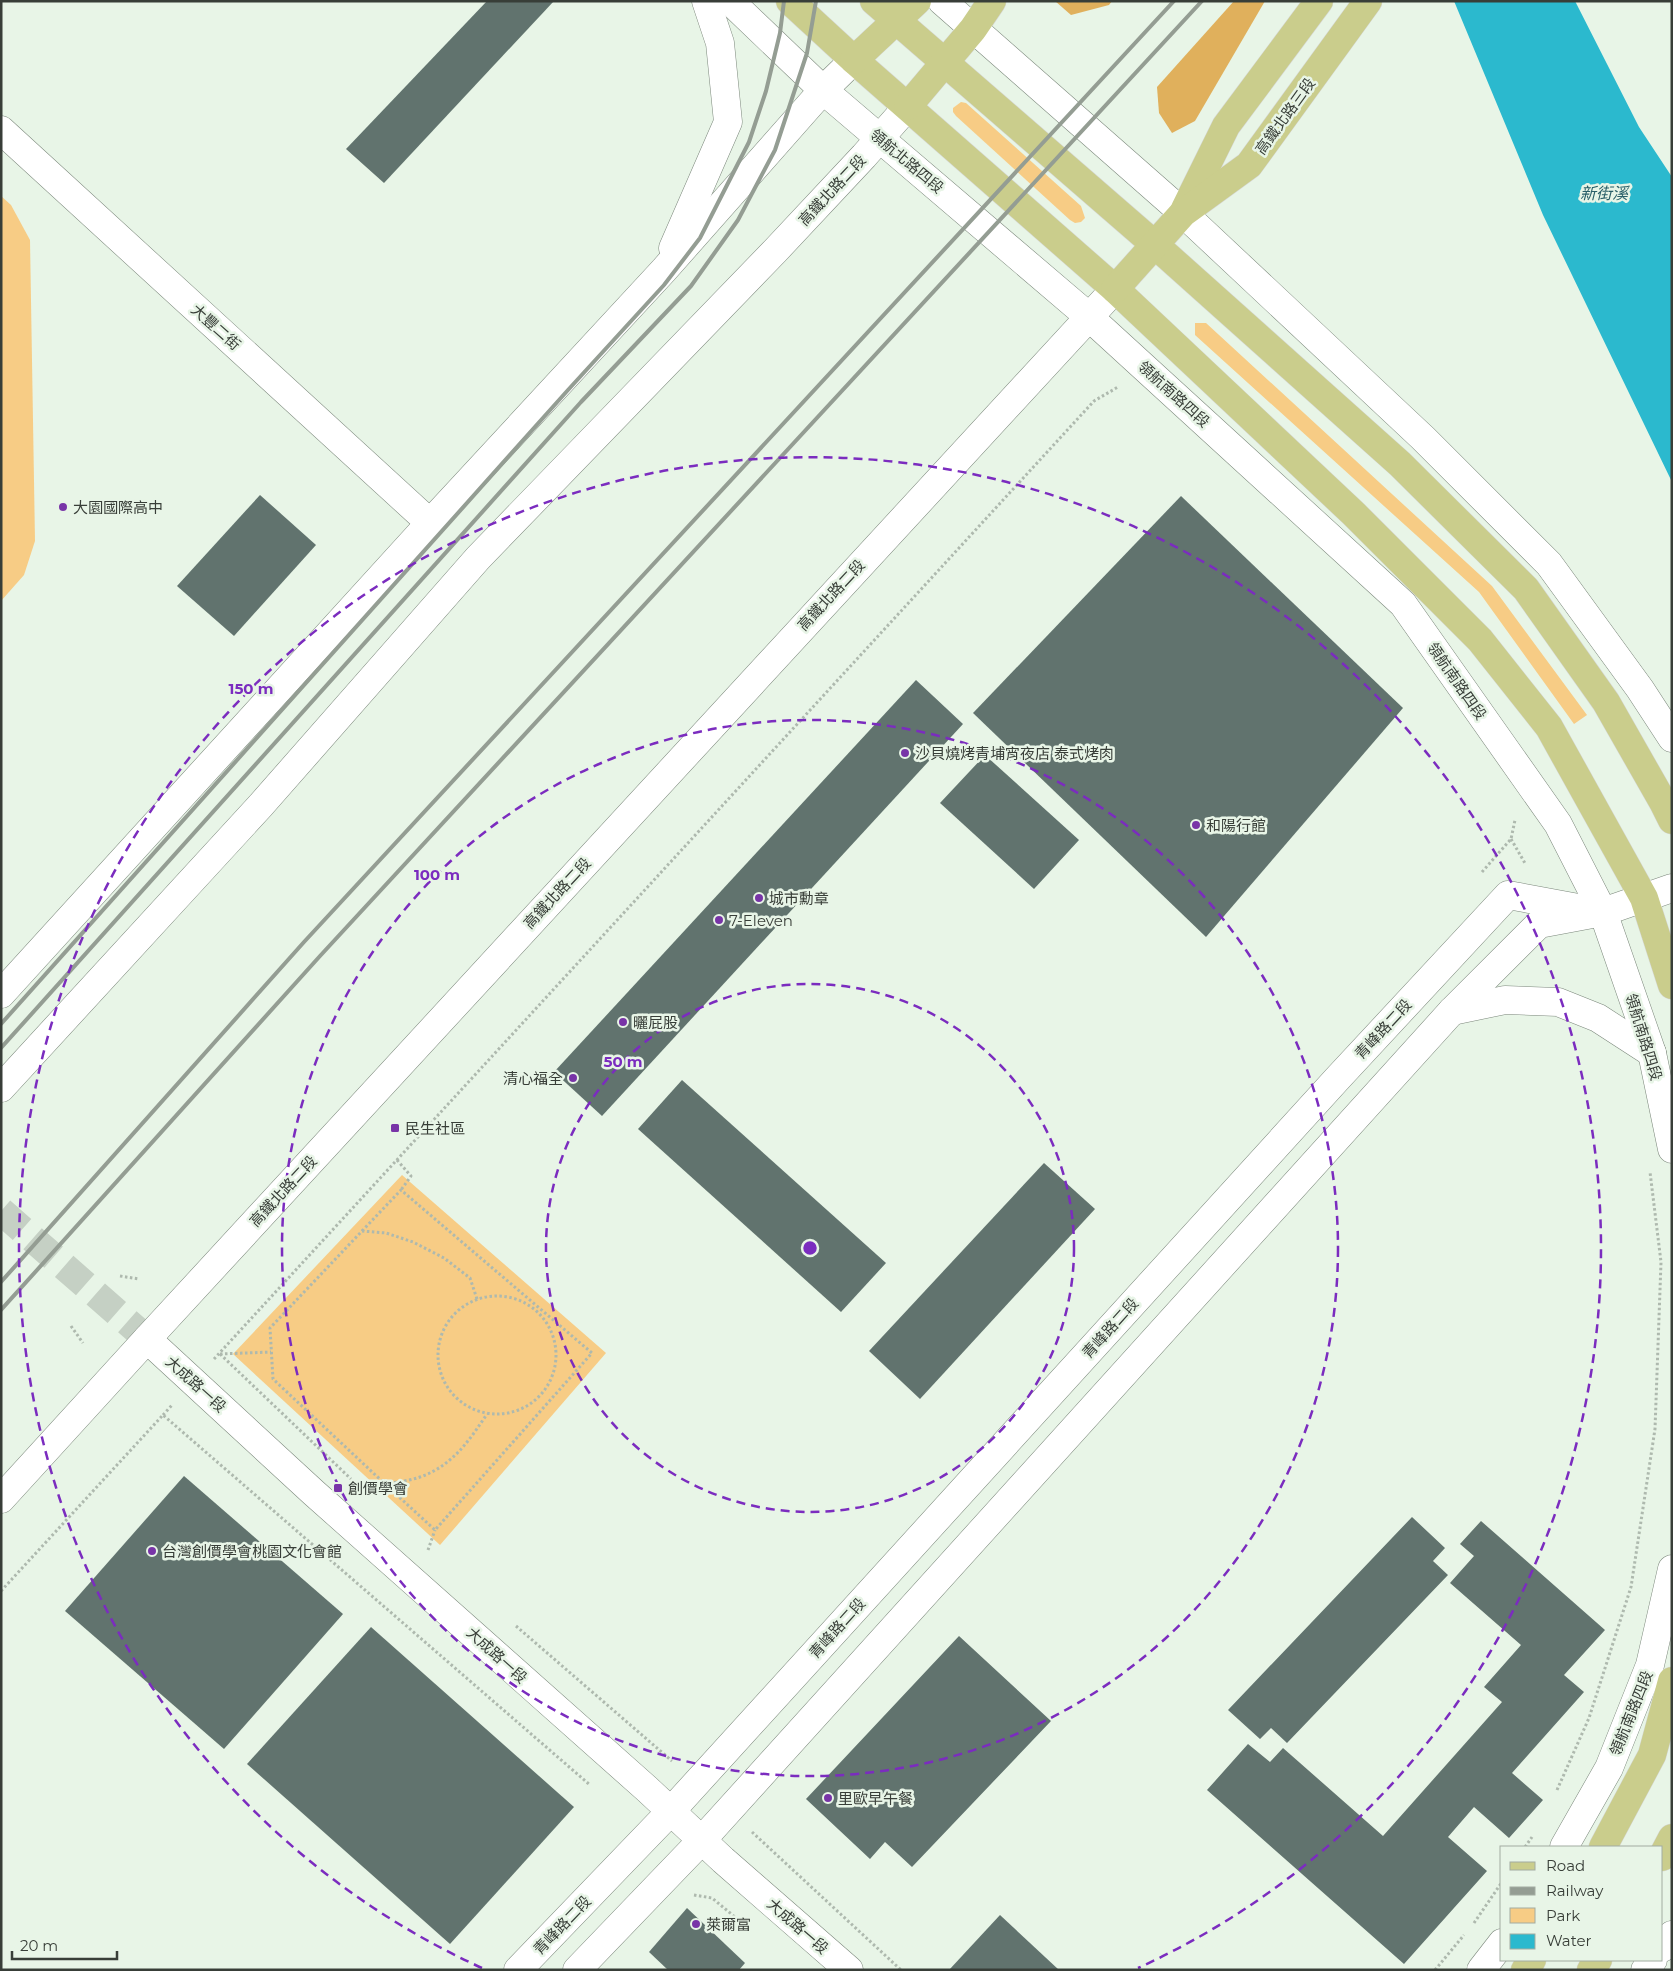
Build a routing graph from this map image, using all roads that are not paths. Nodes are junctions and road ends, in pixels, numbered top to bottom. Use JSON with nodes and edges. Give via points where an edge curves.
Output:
{"nodes":[{"id":1,"x":706,"y":1,"type":"edge"},
{"id":2,"x":730,"y":1,"type":"edge"},
{"id":3,"x":790,"y":1,"type":"edge"},
{"id":4,"x":874,"y":1,"type":"edge"},
{"id":5,"x":917,"y":1,"type":"edge"},
{"id":6,"x":942,"y":1,"type":"edge"},
{"id":7,"x":992,"y":1,"type":"edge"},
{"id":8,"x":1318,"y":1,"type":"edge"},
{"id":9,"x":1368,"y":1,"type":"edge"},
{"id":10,"x":895,"y":21,"type":"junction"},
{"id":11,"x":972,"y":29,"type":"junction"},
{"id":12,"x":854,"y":60,"type":"junction"},
{"id":13,"x":945,"y":63,"type":"junction"},
{"id":14,"x":823,"y":90,"type":"junction"},
{"id":15,"x":908,"y":106,"type":"junction"},
{"id":16,"x":1,"y":130,"type":"edge"},
{"id":17,"x":880,"y":138,"type":"junction"},
{"id":18,"x":1183,"y":213,"type":"junction"},
{"id":19,"x":1154,"y":244,"type":"junction"},
{"id":20,"x":664,"y":270,"type":"junction"},
{"id":21,"x":1115,"y":289,"type":"junction"},
{"id":22,"x":1088,"y":316,"type":"junction"},
{"id":23,"x":430,"y":523,"type":"junction"},
{"id":24,"x":1672,"y":738,"type":"edge"},
{"id":25,"x":1672,"y":820,"type":"edge"},
{"id":26,"x":1672,"y":888,"type":"edge"},
{"id":27,"x":1644,"y":898,"type":"junction"},
{"id":28,"x":1602,"y":912,"type":"junction"},
{"id":29,"x":1672,"y":985,"type":"edge"},
{"id":30,"x":1,"y":994,"type":"edge"},
{"id":31,"x":1452,"y":1011,"type":"junction"},
{"id":32,"x":1652,"y":1053,"type":"junction"},
{"id":33,"x":1,"y":1088,"type":"edge"},
{"id":34,"x":1672,"y":1149,"type":"edge"},
{"id":35,"x":146,"y":1338,"type":"junction"},
{"id":36,"x":1,"y":1499,"type":"edge"},
{"id":37,"x":1672,"y":1569,"type":"edge"},
{"id":38,"x":1672,"y":1681,"type":"edge"},
{"id":39,"x":671,"y":1811,"type":"junction"},
{"id":40,"x":1672,"y":1838,"type":"edge"},
{"id":41,"x":702,"y":1840,"type":"junction"},
{"id":42,"x":1565,"y":1846,"type":"edge"},
{"id":43,"x":1605,"y":1846,"type":"edge"},
{"id":44,"x":1663,"y":1855,"type":"edge"},
{"id":45,"x":1672,"y":1935,"type":"edge"},
{"id":46,"x":1500,"y":1946,"type":"edge"},
{"id":47,"x":1663,"y":1947,"type":"edge"},
{"id":48,"x":518,"y":1970,"type":"edge"},
{"id":49,"x":577,"y":1970,"type":"edge"},
{"id":50,"x":849,"y":1970,"type":"edge"},
{"id":51,"x":1481,"y":1970,"type":"edge"}],
"edges":[{"from":1,"to":20,"type":"street","via":[[720,43],[728,122]]},
{"from":2,"to":14,"type":"street","name":"領航北路四段"},
{"from":3,"to":12,"type":"main road"},
{"from":4,"to":10,"type":"main road"},
{"from":5,"to":10,"type":"main road"},
{"from":6,"to":11,"type":"street"},
{"from":7,"to":11,"type":"main road"},
{"from":8,"to":18,"type":"main road","name":"高鐵北路三段","via":[[1226,126]]},
{"from":9,"to":18,"type":"main road","name":"高鐵北路三段","via":[[1250,165]]},
{"from":10,"to":12,"type":"main road"},
{"from":10,"to":13,"type":"main road"},
{"from":11,"to":13,"type":"main road"},
{"from":11,"to":18,"type":"street"},
{"from":12,"to":14,"type":"street"},
{"from":12,"to":15,"type":"main road"},
{"from":13,"to":15,"type":"main road"},
{"from":13,"to":19,"type":"main road"},
{"from":14,"to":17,"type":"street","name":"領航北路四段"},
{"from":14,"to":20,"type":"street"},
{"from":15,"to":17,"type":"street","name":"高鐵北路二段"},
{"from":15,"to":21,"type":"main road"},
{"from":16,"to":23,"type":"street","name":"大豐二街"},
{"from":17,"to":22,"type":"street","name":"領航北路四段"},
{"from":17,"to":33,"type":"street","name":"高鐵北路二段","via":[[478,558],[260,806]]},
{"from":18,"to":19,"type":"main road","name":"高鐵北路三段"},
{"from":18,"to":24,"type":"street","via":[[1416,432],[1549,564]]},
{"from":19,"to":21,"type":"main road","name":"高鐵北路三段"},
{"from":19,"to":25,"type":"main road","via":[[1400,464],[1526,589],[1606,702]]},
{"from":20,"to":23,"type":"street"},
{"from":21,"to":22,"type":"street","name":"高鐵北路二段"},
{"from":21,"to":27,"type":"main road","via":[[1354,514],[1480,640],[1549,727]]},
{"from":22,"to":28,"type":"street","name":"領航南路四段","via":[[1403,604],[1558,824]]},
{"from":22,"to":35,"type":"street","name":"高鐵北路二段"},
{"from":23,"to":30,"type":"street"},
{"from":26,"to":27,"type":"street"},
{"from":27,"to":28,"type":"street"},
{"from":27,"to":29,"type":"main road"},
{"from":28,"to":31,"type":"street","via":[[1539,924]]},
{"from":28,"to":32,"type":"street","name":"領航南路四段"},
{"from":28,"to":39,"type":"street","name":"青峰路二段","via":[[1508,895]]},
{"from":31,"to":32,"type":"street","via":[[1504,1000],[1558,1002],[1598,1018]]},
{"from":31,"to":41,"type":"street"},
{"from":32,"to":34,"type":"street","name":"領航南路四段"},
{"from":35,"to":36,"type":"street","name":"高鐵北路二段"},
{"from":35,"to":39,"type":"street","name":"大成路一段","via":[[314,1493]]},
{"from":37,"to":42,"type":"street","name":"領航南路四段","via":[[1650,1665],[1609,1768]]},
{"from":38,"to":43,"type":"main road","name":"領航南路四段","via":[[1652,1755]]},
{"from":39,"to":41,"type":"street","name":"大成路一段"},
{"from":39,"to":48,"type":"street","name":"青峰路二段"},
{"from":40,"to":44,"type":"main road"},
{"from":41,"to":49,"type":"street"},
{"from":41,"to":50,"type":"street","name":"大成路一段"},
{"from":45,"to":47,"type":"street"},
{"from":46,"to":51,"type":"street"}]}
